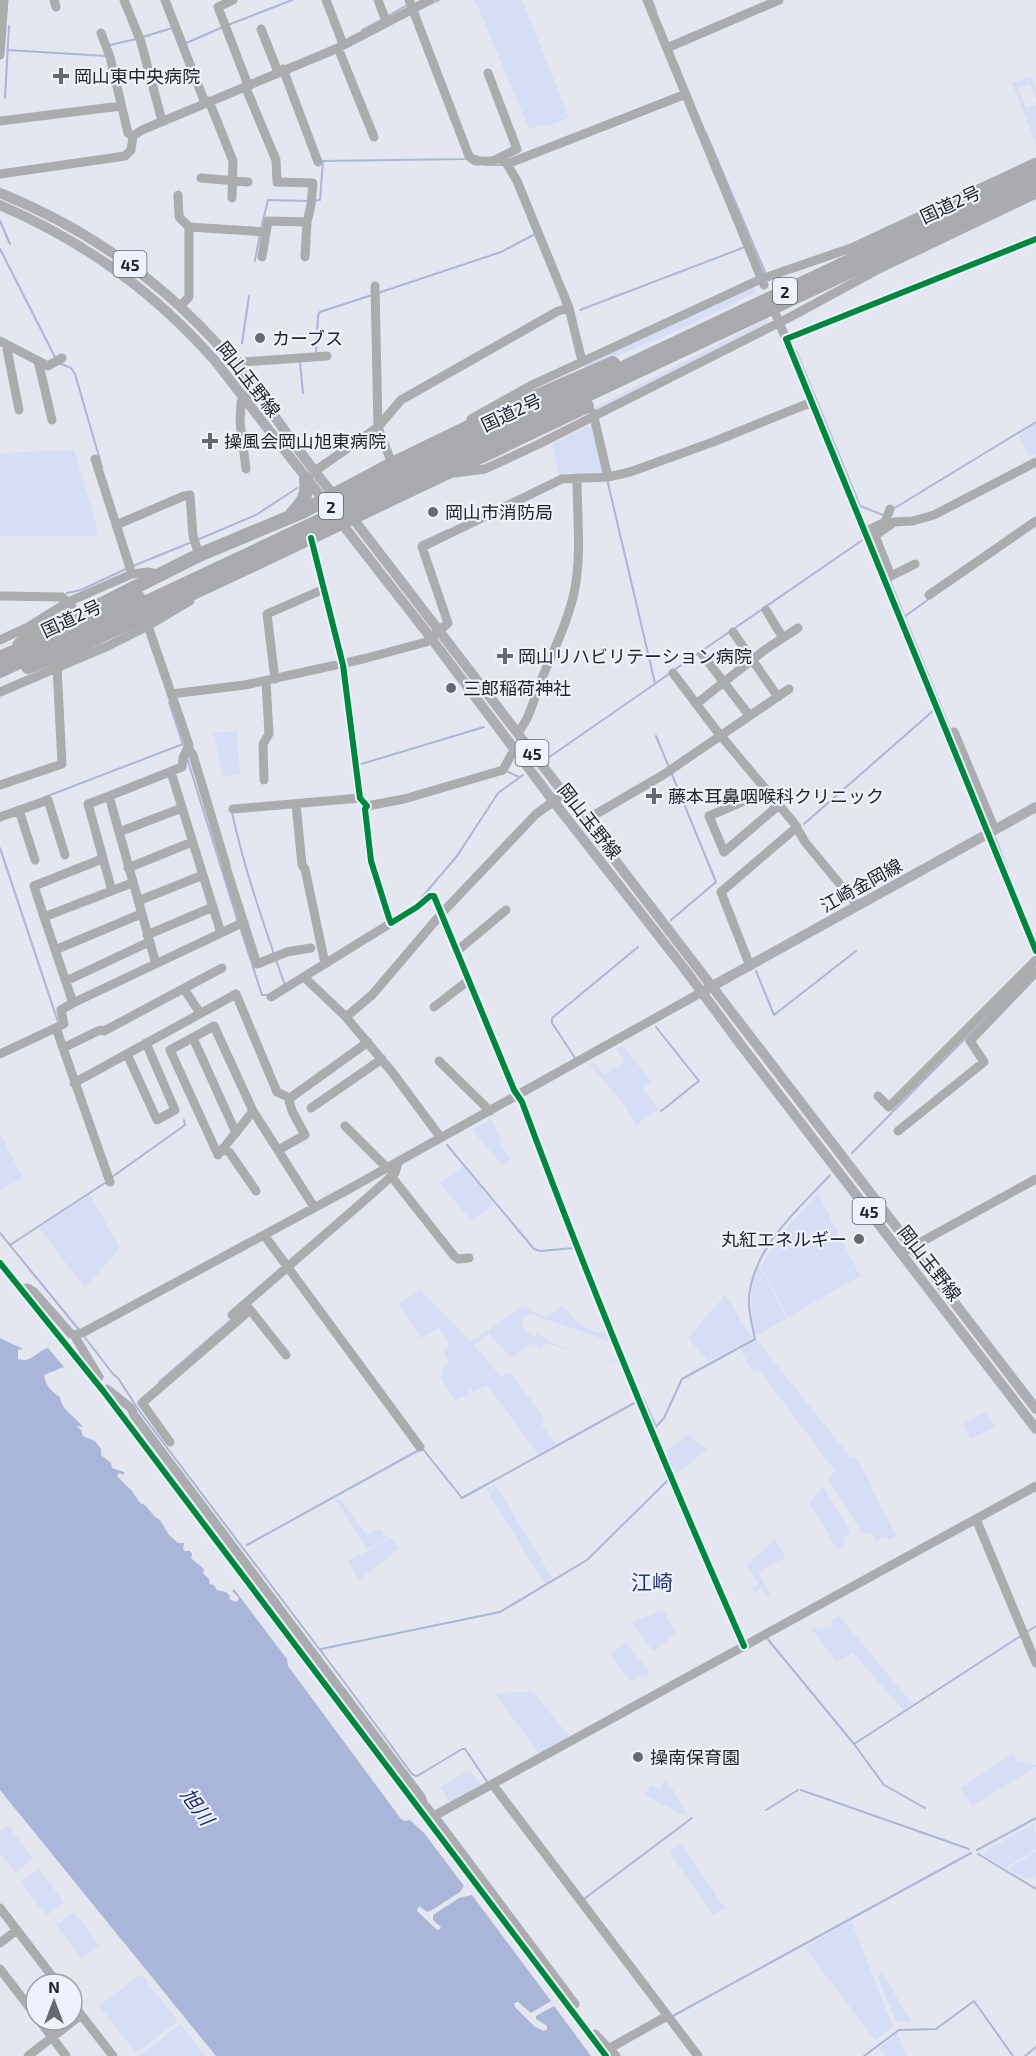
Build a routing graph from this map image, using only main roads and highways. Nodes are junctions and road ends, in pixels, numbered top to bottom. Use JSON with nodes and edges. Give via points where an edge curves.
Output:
{"nodes":[{"id":1,"x":1036,"y":173,"type":"edge"},
{"id":2,"x":1036,"y":184,"type":"edge"},
{"id":3,"x":0,"y":193,"type":"edge"},
{"id":4,"x":0,"y":205,"type":"edge"},
{"id":5,"x":799,"y":296,"type":"junction"},
{"id":6,"x":699,"y":332,"type":"junction"},
{"id":7,"x":537,"y":414,"type":"junction"},
{"id":8,"x":310,"y":475,"type":"junction"},
{"id":9,"x":329,"y":498,"type":"junction"},
{"id":10,"x":291,"y":515,"type":"junction"},
{"id":11,"x":348,"y":520,"type":"junction"},
{"id":12,"x":137,"y":614,"type":"junction"},
{"id":13,"x":0,"y":653,"type":"edge"},
{"id":14,"x":0,"y":658,"type":"edge"},
{"id":15,"x":0,"y":671,"type":"edge"},
{"id":16,"x":0,"y":678,"type":"edge"},
{"id":17,"x":1036,"y":807,"type":"edge"},
{"id":18,"x":707,"y":990,"type":"junction"},
{"id":19,"x":1036,"y":1409,"type":"edge"},
{"id":20,"x":1036,"y":1429,"type":"edge"}],
"edges":[{"from":1,"to":6,"type":"highway","name":"国道2号","number":"2"},
{"from":2,"to":5,"type":"highway","name":"国道2号","number":"2"},
{"from":3,"to":8,"type":"main road","name":"岡山玉野線","number":"45","via":[[92,239],[132,266],[198,322],[253,389]]},
{"from":4,"to":8,"type":"main road","name":"岡山玉野線","number":"45","via":[[60,235],[134,282],[187,329]]},
{"from":5,"to":7,"type":"highway","name":"国道2号","number":"2"},
{"from":5,"to":11,"type":"highway","via":[[518,440]]},
{"from":6,"to":7,"type":"highway","name":"国道2号","number":"2"},
{"from":6,"to":9,"type":"highway","via":[[680,334],[529,399]]},
{"from":7,"to":12,"type":"highway","name":"国道2号","number":"2"},
{"from":8,"to":9,"type":"main road","name":"岡山玉野線","number":"45"},
{"from":8,"to":10,"type":"highway","via":[[304,501]]},
{"from":9,"to":10,"type":"highway"},
{"from":9,"to":11,"type":"main road","name":"岡山玉野線","number":"45"},
{"from":10,"to":13,"type":"highway","via":[[196,546],[158,574]]},
{"from":11,"to":12,"type":"highway"},
{"from":11,"to":18,"type":"main road","name":"岡山玉野線","number":"45","via":[[441,631]]},
{"from":11,"to":18,"type":"main road","name":"岡山玉野線","number":"45","via":[[554,802]]},
{"from":12,"to":14,"type":"highway","name":"国道2号","number":"2"},
{"from":12,"to":15,"type":"highway","name":"国道2号","number":"2"},
{"from":12,"to":16,"type":"highway","via":[[63,654]]},
{"from":17,"to":18,"type":"main road","name":"江崎金岡線"},
{"from":18,"to":19,"type":"main road","name":"岡山玉野線","number":"45"},
{"from":18,"to":20,"type":"main road","name":"岡山玉野線","number":"45"}]}
